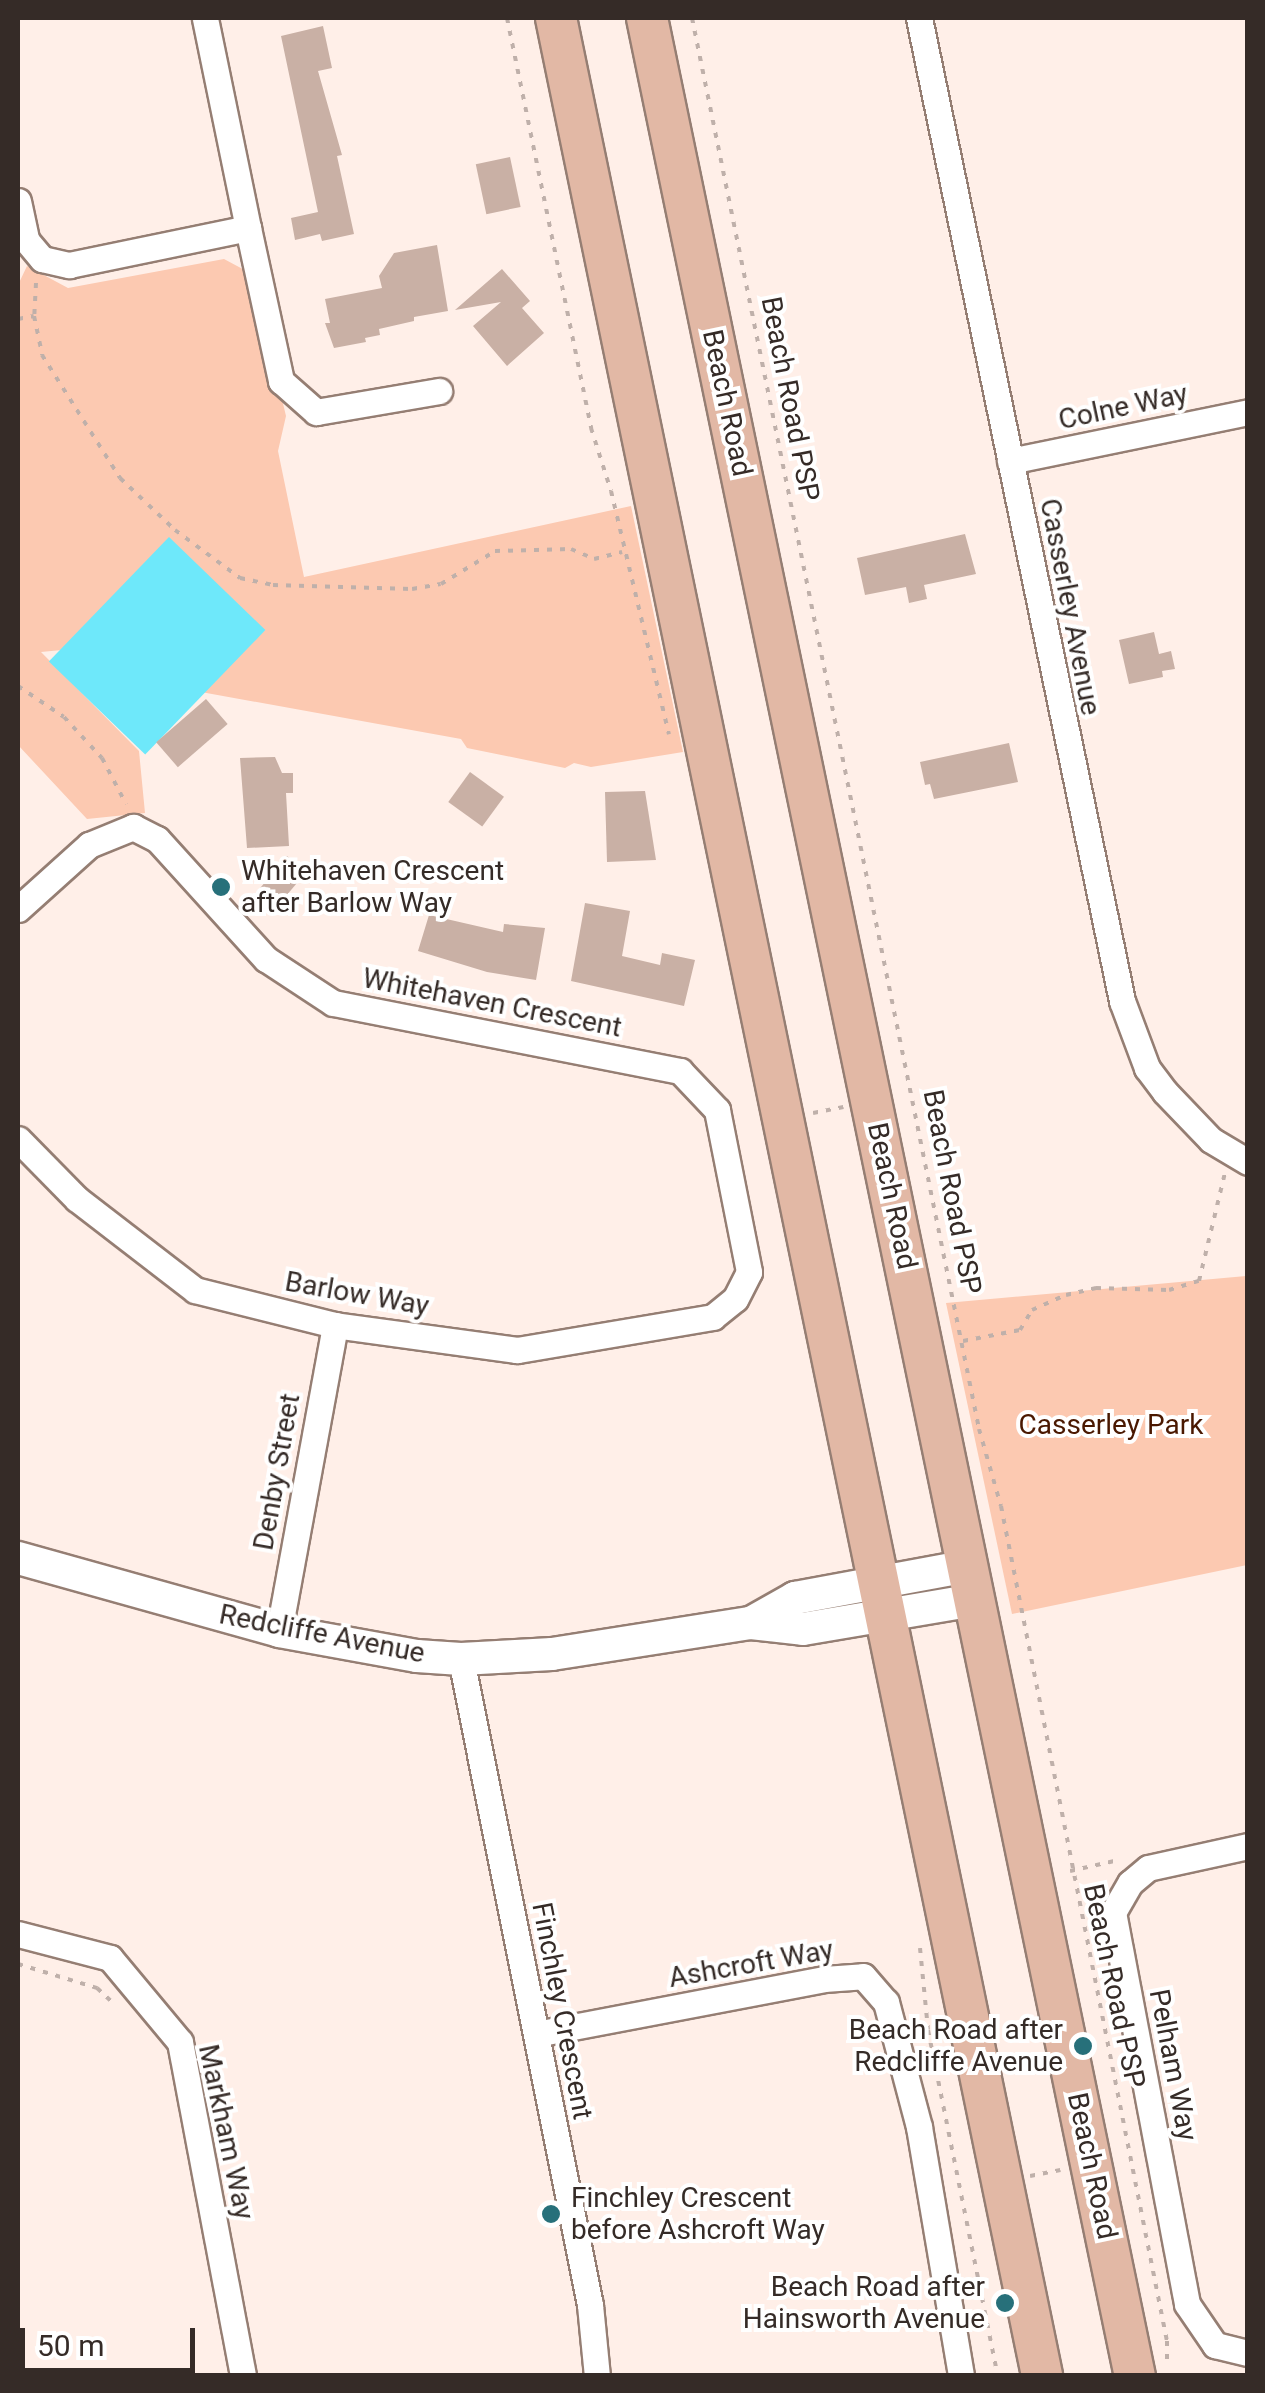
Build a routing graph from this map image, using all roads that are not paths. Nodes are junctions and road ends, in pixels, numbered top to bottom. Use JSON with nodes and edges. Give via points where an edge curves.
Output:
{"nodes":[{"id":1,"x":205,"y":18,"type":"edge"},
{"id":2,"x":556,"y":18,"type":"edge"},
{"id":3,"x":647,"y":18,"type":"edge"},
{"id":4,"x":918,"y":18,"type":"edge"},
{"id":5,"x":18,"y":201,"type":"edge"},
{"id":6,"x":248,"y":228,"type":"junction"},
{"id":7,"x":439,"y":391,"type":"dead end"},
{"id":8,"x":1248,"y":412,"type":"edge"},
{"id":9,"x":1010,"y":461,"type":"junction"},
{"id":10,"x":18,"y":909,"type":"edge"},
{"id":11,"x":18,"y":1139,"type":"edge"},
{"id":12,"x":1240,"y":1158,"type":"edge"},
{"id":13,"x":735,"y":1299,"type":"joint"},
{"id":14,"x":335,"y":1325,"type":"junction"},
{"id":15,"x":18,"y":1558,"type":"edge"},
{"id":16,"x":972,"y":1583,"type":"junction"},
{"id":17,"x":884,"y":1599,"type":"junction"},
{"id":18,"x":278,"y":1630,"type":"junction"},
{"id":19,"x":461,"y":1658,"type":"junction"},
{"id":20,"x":1248,"y":1846,"type":"edge"},
{"id":21,"x":18,"y":1934,"type":"edge"},
{"id":22,"x":536,"y":2034,"type":"junction"},
{"id":23,"x":1248,"y":2353,"type":"edge"},
{"id":24,"x":244,"y":2376,"type":"edge"},
{"id":25,"x":597,"y":2376,"type":"edge"},
{"id":26,"x":960,"y":2376,"type":"edge"},
{"id":27,"x":1042,"y":2376,"type":"edge"},
{"id":28,"x":1136,"y":2376,"type":"edge"}],
"edges":[{"from":1,"to":6,"type":"street"},
{"from":2,"to":17,"type":"main road"},
{"from":3,"to":16,"type":"main road","name":"Beach Road"},
{"from":4,"to":9,"type":"street","name":"Casserley Avenue"},
{"from":5,"to":6,"type":"street","via":[[26,240],[42,259],[69,265]]},
{"from":6,"to":7,"type":"street","via":[[281,381],[292,392],[316,412]]},
{"from":8,"to":9,"type":"street","name":"Colne Way"},
{"from":9,"to":12,"type":"street","name":"Casserley Avenue","via":[[1122,1001],[1156,1080],[1185,1117]]},
{"from":10,"to":13,"type":"street","name":"Whitehaven Crescent","via":[[88,845],[134,827],[157,839],[266,959],[333,1003],[680,1071],[717,1110],[749,1272]]},
{"from":11,"to":14,"type":"street","name":"Barlow Way","via":[[77,1199],[195,1290]]},
{"from":13,"to":14,"type":"street","name":"Barlow Way","via":[[712,1317],[517,1350]]},
{"from":14,"to":18,"type":"street","name":"Denby Street"},
{"from":15,"to":18,"type":"street","name":"Redcliffe Avenue"},
{"from":16,"to":17,"type":"street","name":"Redcliffe Avenue"},
{"from":16,"to":28,"type":"main road","name":"Beach Road"},
{"from":17,"to":19,"type":"street","name":"Redcliffe Avenue","via":[[802,1628],[751,1623],[552,1654]]},
{"from":17,"to":27,"type":"main road"},
{"from":18,"to":19,"type":"street","name":"Redcliffe Avenue"},
{"from":19,"to":22,"type":"street","name":"Finchley Crescent"},
{"from":20,"to":23,"type":"street","name":"Pelham Way","via":[[1148,1868],[1113,1912],[1188,2304],[1216,2345]]},
{"from":21,"to":24,"type":"street","name":"Markham Way","via":[[110,1958],[180,2042]]},
{"from":22,"to":25,"type":"street","name":"Finchley Crescent","via":[[590,2305]]},
{"from":22,"to":26,"type":"street","name":"Ashcroft Way","via":[[863,1976],[886,2002],[919,2127]]}]}
